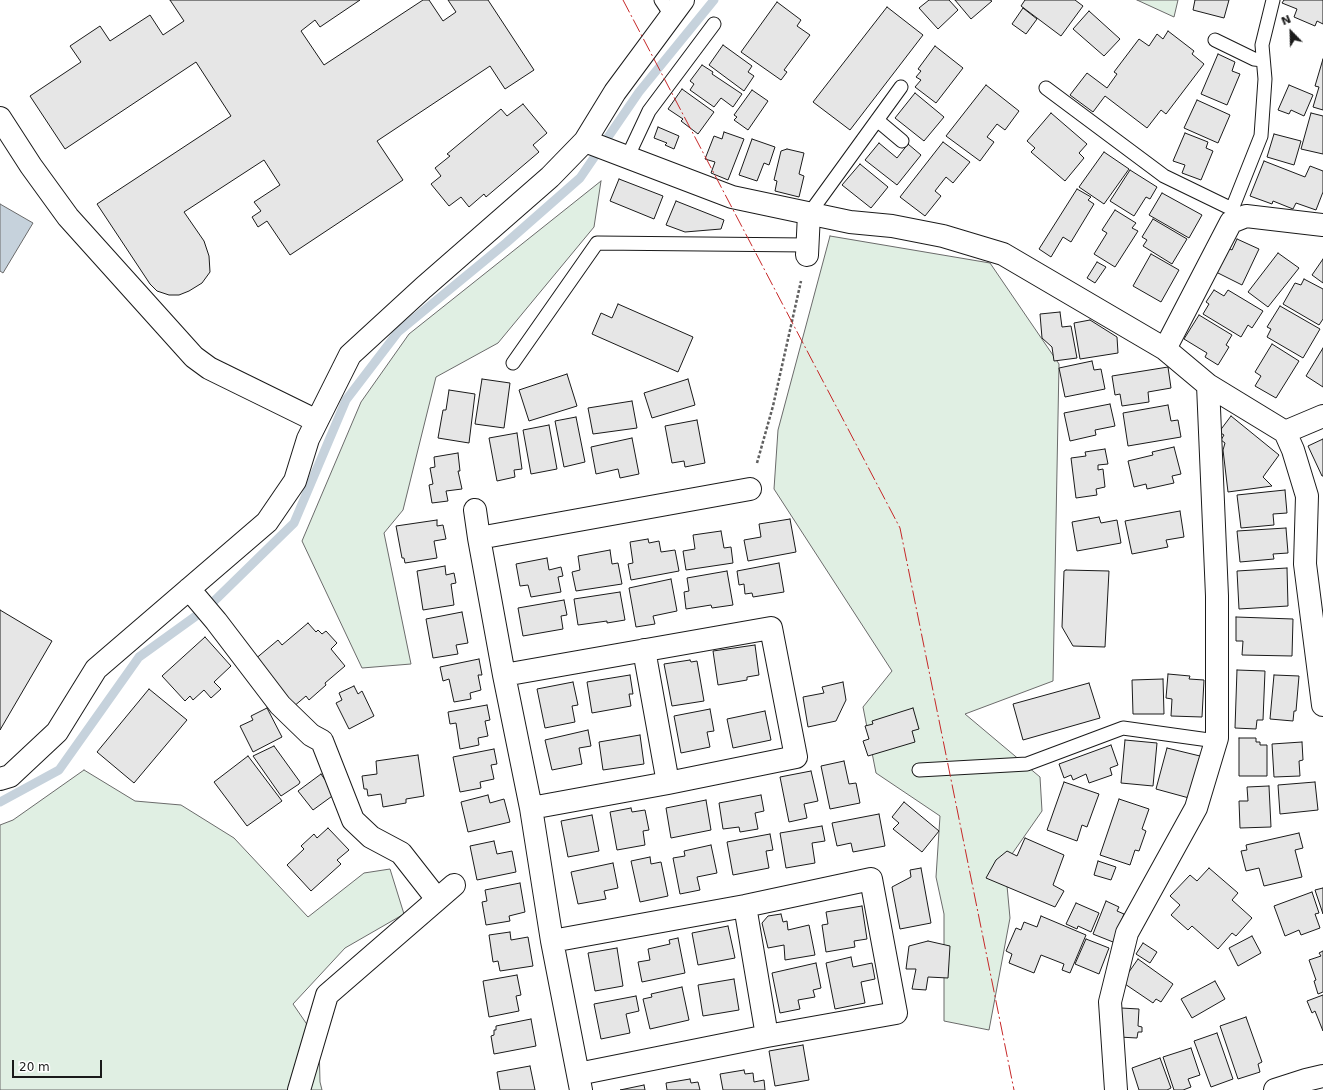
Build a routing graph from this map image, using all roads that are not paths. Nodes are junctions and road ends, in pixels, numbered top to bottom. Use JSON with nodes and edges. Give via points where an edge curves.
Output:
{"nodes":[{"id":1,"x":1272,"y":0,"type":"edge"},
{"id":2,"x":672,"y":5,"type":"edge"},
{"id":3,"x":714,"y":24,"type":"dead end"},
{"id":4,"x":1216,"y":40,"type":"dead end"},
{"id":5,"x":1263,"y":60,"type":"junction"},
{"id":6,"x":902,"y":87,"type":"dead end"},
{"id":7,"x":1046,"y":88,"type":"dead end"},
{"id":8,"x":0,"y":118,"type":"edge"},
{"id":9,"x":877,"y":120,"type":"junction"},
{"id":10,"x":902,"y":140,"type":"dead end"},
{"id":11,"x":584,"y":141,"type":"junction"},
{"id":12,"x":627,"y":158,"type":"junction"},
{"id":13,"x":809,"y":214,"type":"junction"},
{"id":14,"x":1232,"y":215,"type":"junction"},
{"id":15,"x":1323,"y":224,"type":"edge"},
{"id":16,"x":807,"y":250,"type":"joint"},
{"id":17,"x":1165,"y":349,"type":"junction"},
{"id":18,"x":513,"y":363,"type":"dead end"},
{"id":19,"x":1208,"y":385,"type":"junction"},
{"id":20,"x":1323,"y":416,"type":"edge"},
{"id":21,"x":317,"y":421,"type":"junction"},
{"id":22,"x":1285,"y":432,"type":"junction"},
{"id":23,"x":750,"y":489,"type":"road end"},
{"id":24,"x":475,"y":510,"type":"dead end"},
{"id":25,"x":479,"y":538,"type":"junction"},
{"id":26,"x":192,"y":592,"type":"junction"},
{"id":27,"x":644,"y":650,"type":"junction"},
{"id":28,"x":504,"y":675,"type":"junction"},
{"id":29,"x":1323,"y":705,"type":"edge"},
{"id":30,"x":1216,"y":741,"type":"junction"},
{"id":31,"x":919,"y":770,"type":"dead end"},
{"id":32,"x":0,"y":779,"type":"edge"},
{"id":33,"x":668,"y":783,"type":"junction"},
{"id":34,"x":531,"y":808,"type":"junction"},
{"id":35,"x":454,"y":885,"type":"dead end"},
{"id":36,"x":438,"y":899,"type":"junction"},
{"id":37,"x":745,"y":906,"type":"junction"},
{"id":38,"x":552,"y":941,"type":"junction"},
{"id":39,"x":767,"y":1036,"type":"junction"},
{"id":40,"x":1323,"y":1076,"type":"edge"},
{"id":41,"x":579,"y":1082,"type":"edge"},
{"id":42,"x":299,"y":1090,"type":"edge"},
{"id":43,"x":1116,"y":1090,"type":"edge"},
{"id":44,"x":1275,"y":1090,"type":"edge"}],
"edges":[{"from":1,"to":5,"type":"lane","via":[[1262,45]]},
{"from":2,"to":11,"type":"street"},
{"from":3,"to":12,"type":"lane","via":[[649,111]]},
{"from":4,"to":5,"type":"lane","via":[[1254,59]]},
{"from":5,"to":14,"type":"lane","via":[[1265,79],[1261,136]]},
{"from":6,"to":9,"type":"lane"},
{"from":7,"to":14,"type":"lane","via":[[1164,176]]},
{"from":8,"to":21,"type":"street","via":[[68,217],[194,357],[209,368]]},
{"from":9,"to":10,"type":"lane"},
{"from":9,"to":13,"type":"lane"},
{"from":11,"to":12,"type":"street"},
{"from":11,"to":21,"type":"street","via":[[550,177],[350,355]]},
{"from":12,"to":13,"type":"street","via":[[732,197]]},
{"from":13,"to":16,"type":"street"},
{"from":13,"to":17,"type":"street","via":[[943,236],[1003,254]]},
{"from":14,"to":15,"type":"street"},
{"from":14,"to":17,"type":"street"},
{"from":16,"to":18,"type":"lane","via":[[597,243]]},
{"from":17,"to":19,"type":"street"},
{"from":19,"to":22,"type":"street"},
{"from":19,"to":30,"type":"street","via":[[1217,596]]},
{"from":20,"to":22,"type":"street"},
{"from":21,"to":26,"type":"street","via":[[294,481],[267,522]]},
{"from":22,"to":29,"type":"street","via":[[1307,496],[1306,564]]},
{"from":23,"to":25,"type":"street"},
{"from":24,"to":25,"type":"street"},
{"from":25,"to":28,"type":"street"},
{"from":26,"to":32,"type":"street","via":[[96,669],[57,732],[10,776]]},
{"from":26,"to":36,"type":"street","via":[[280,705],[311,735],[322,741],[353,820],[371,837],[401,853]]},
{"from":27,"to":28,"type":"street"},
{"from":27,"to":33,"type":"street"},
{"from":27,"to":33,"type":"street","via":[[772,628],[796,756]]},
{"from":28,"to":34,"type":"street"},
{"from":30,"to":31,"type":"lane","via":[[1123,728],[1026,764]]},
{"from":30,"to":43,"type":"street","via":[[1196,808],[1127,933],[1110,1002]]},
{"from":33,"to":34,"type":"street"},
{"from":34,"to":38,"type":"street"},
{"from":35,"to":36,"type":"street"},
{"from":36,"to":42,"type":"street","via":[[327,995]]},
{"from":37,"to":38,"type":"street"},
{"from":37,"to":39,"type":"street"},
{"from":37,"to":39,"type":"street","via":[[871,879],[896,1013]]},
{"from":38,"to":41,"type":"street"},
{"from":39,"to":41,"type":"street"},
{"from":40,"to":44,"type":"street"}]}
